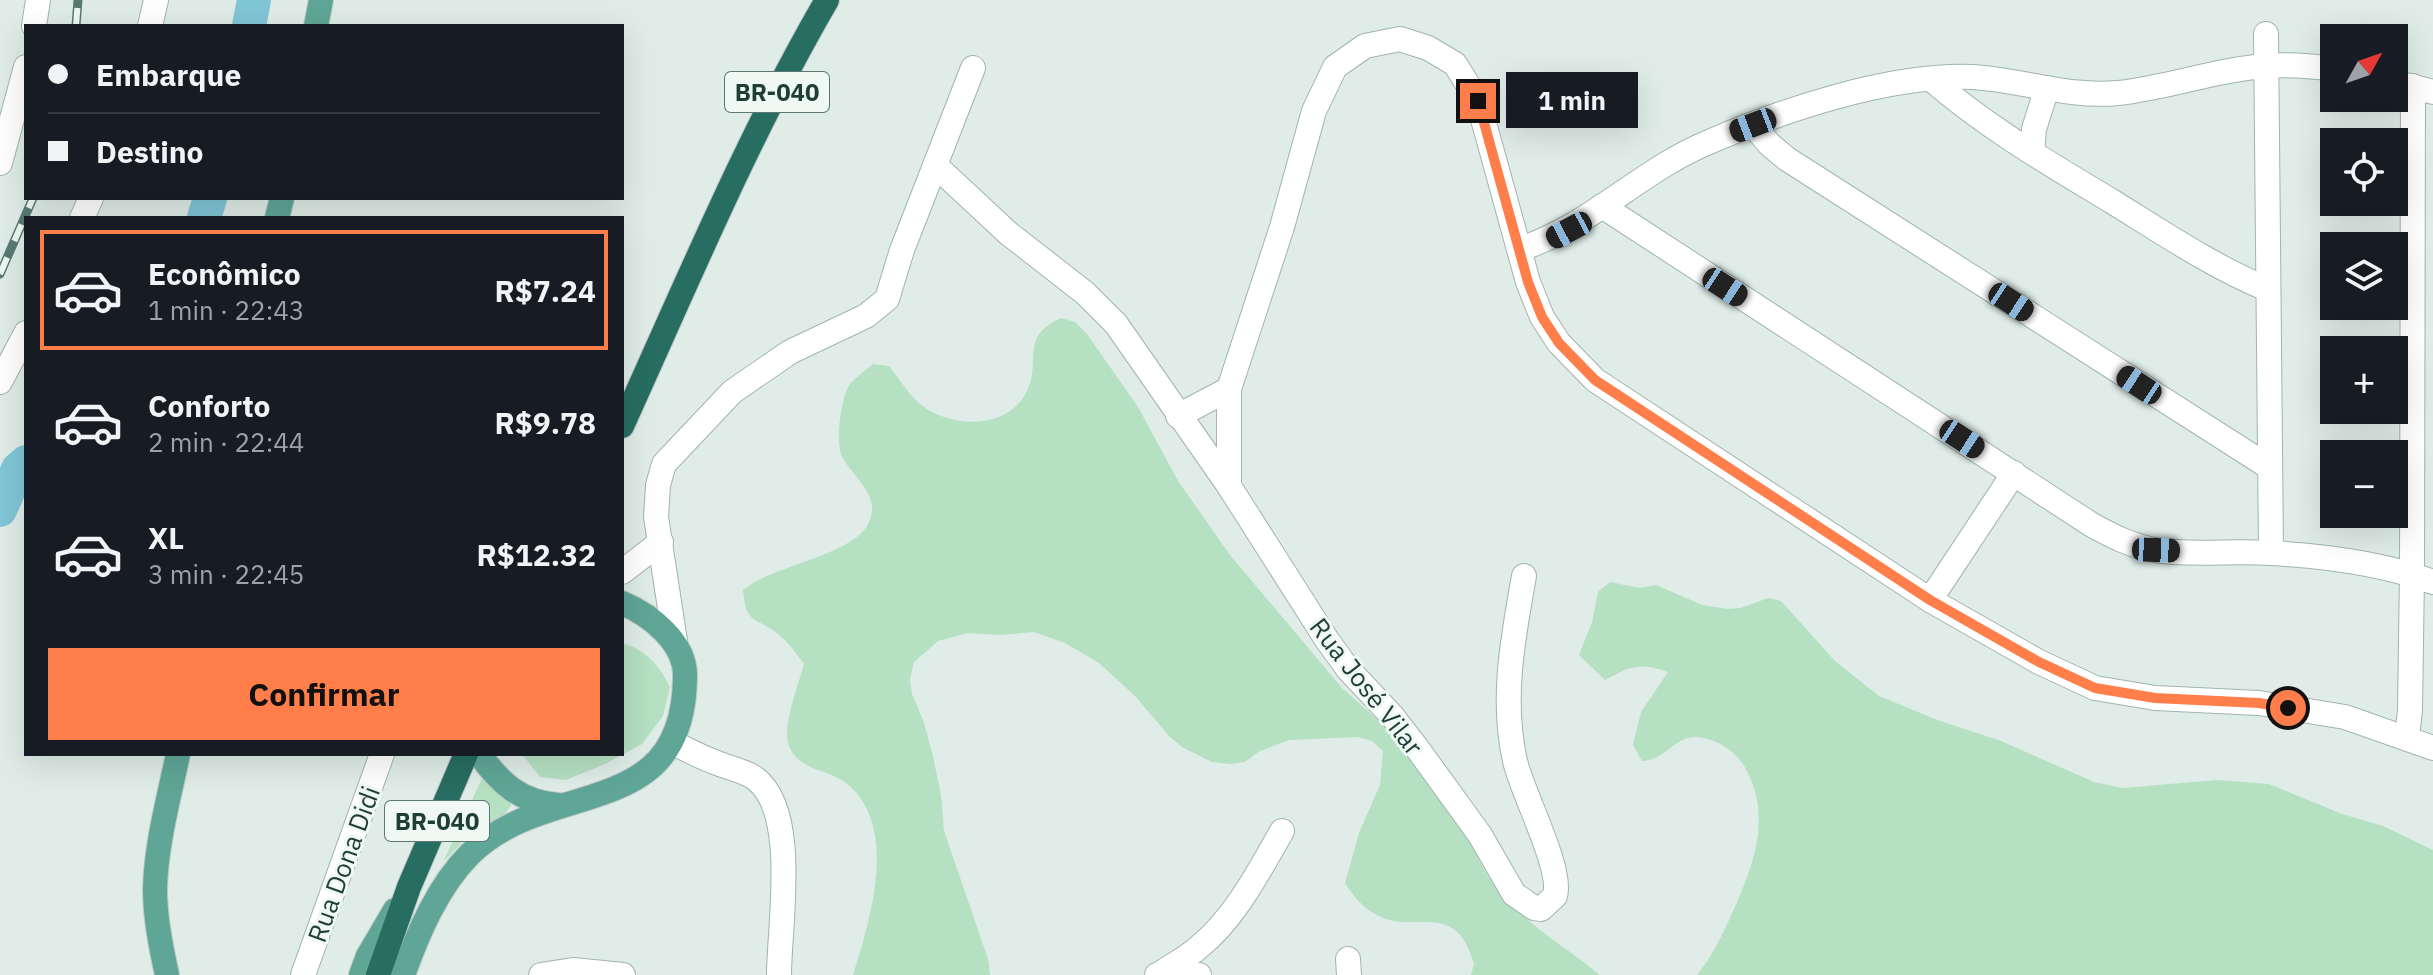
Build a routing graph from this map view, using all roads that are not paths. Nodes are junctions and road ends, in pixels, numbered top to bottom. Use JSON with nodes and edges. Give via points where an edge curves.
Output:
{"nodes":[{"id":1,"x":38,"y":0,"type":"edge"},
{"id":2,"x":156,"y":0,"type":"edge"},
{"id":3,"x":321,"y":0,"type":"edge"},
{"id":4,"x":827,"y":0,"type":"edge"},
{"id":5,"x":34,"y":24,"type":"edge"},
{"id":6,"x":150,"y":24,"type":"edge"},
{"id":7,"x":316,"y":24,"type":"edge"},
{"id":8,"x":2266,"y":34,"type":"dead end"},
{"id":9,"x":2267,"y":66,"type":"junction"},
{"id":10,"x":973,"y":68,"type":"dead end"},
{"id":11,"x":2320,"y":68,"type":"edge"},
{"id":12,"x":24,"y":74,"type":"edge"},
{"id":13,"x":1931,"y":79,"type":"junction"},
{"id":14,"x":2413,"y":87,"type":"edge"},
{"id":15,"x":2047,"y":88,"type":"junction"},
{"id":16,"x":1753,"y":125,"type":"junction"},
{"id":17,"x":2032,"y":152,"type":"junction"},
{"id":18,"x":1,"y":154,"type":"edge"},
{"id":19,"x":935,"y":165,"type":"junction"},
{"id":20,"x":1602,"y":206,"type":"junction"},
{"id":21,"x":1520,"y":249,"type":"junction"},
{"id":22,"x":2267,"y":289,"type":"junction"},
{"id":23,"x":24,"y":337,"type":"edge"},
{"id":24,"x":0,"y":382,"type":"edge"},
{"id":25,"x":1229,"y":389,"type":"junction"},
{"id":26,"x":1178,"y":416,"type":"junction"},
{"id":27,"x":624,"y":422,"type":"edge"},
{"id":28,"x":2269,"y":467,"type":"junction"},
{"id":29,"x":2014,"y":473,"type":"junction"},
{"id":30,"x":1229,"y":486,"type":"junction"},
{"id":31,"x":661,"y":542,"type":"junction"},
{"id":32,"x":2271,"y":553,"type":"junction"},
{"id":33,"x":624,"y":570,"type":"edge"},
{"id":34,"x":1524,"y":576,"type":"dead end"},
{"id":35,"x":2422,"y":578,"type":"edge"},
{"id":36,"x":1930,"y":600,"type":"junction"},
{"id":37,"x":624,"y":604,"type":"edge"},
{"id":38,"x":675,"y":641,"type":"junction"},
{"id":39,"x":2407,"y":737,"type":"junction"},
{"id":40,"x":672,"y":742,"type":"junction"},
{"id":41,"x":2433,"y":748,"type":"edge"},
{"id":42,"x":178,"y":756,"type":"edge"},
{"id":43,"x":381,"y":756,"type":"edge"},
{"id":44,"x":465,"y":756,"type":"edge"},
{"id":45,"x":481,"y":756,"type":"edge"},
{"id":46,"x":561,"y":805,"type":"junction"},
{"id":47,"x":1282,"y":831,"type":"dead end"},
{"id":48,"x":409,"y":887,"type":"junction"},
{"id":49,"x":167,"y":975,"type":"edge"},
{"id":50,"x":303,"y":975,"type":"edge"},
{"id":51,"x":361,"y":975,"type":"edge"},
{"id":52,"x":378,"y":975,"type":"edge"},
{"id":53,"x":403,"y":975,"type":"edge"},
{"id":54,"x":541,"y":975,"type":"edge"},
{"id":55,"x":623,"y":975,"type":"edge"},
{"id":56,"x":779,"y":975,"type":"edge"},
{"id":57,"x":1158,"y":975,"type":"edge"},
{"id":58,"x":1199,"y":975,"type":"edge"}],
"edges":[{"from":1,"to":5,"type":"street"},
{"from":2,"to":6,"type":"street"},
{"from":3,"to":7,"type":"main road"},
{"from":4,"to":27,"type":"highway","number":"BR-040","via":[[750,145]]},
{"from":8,"to":9,"type":"street"},
{"from":9,"to":11,"type":"street"},
{"from":9,"to":15,"type":"street","via":[[2120,93],[2088,95]]},
{"from":9,"to":22,"type":"street"},
{"from":10,"to":19,"type":"street"},
{"from":12,"to":18,"type":"street"},
{"from":13,"to":15,"type":"street","via":[[1975,77]]},
{"from":13,"to":16,"type":"street","via":[[1871,87]]},
{"from":13,"to":17,"type":"street"},
{"from":14,"to":35,"type":"street"},
{"from":15,"to":17,"type":"street"},
{"from":16,"to":20,"type":"street","via":[[1664,165]]},
{"from":16,"to":28,"type":"street","via":[[1787,159]]},
{"from":17,"to":22,"type":"street","via":[[2211,262]]},
{"from":19,"to":26,"type":"street","name":"Rua José Vilar","via":[[1008,233],[1100,306]]},
{"from":19,"to":31,"type":"street","via":[[880,307],[790,352],[732,392],[664,464],[656,517]]},
{"from":20,"to":21,"type":"street","via":[[1569,230]]},
{"from":20,"to":29,"type":"street"},
{"from":21,"to":25,"type":"street","via":[[1478,101],[1455,64],[1400,39],[1365,46],[1335,67],[1314,111]]},
{"from":21,"to":36,"type":"street","via":[[1542,317],[1595,380]]},
{"from":22,"to":28,"type":"street"},
{"from":23,"to":24,"type":"street"},
{"from":25,"to":26,"type":"street"},
{"from":25,"to":30,"type":"street"},
{"from":26,"to":30,"type":"street","name":"Rua José Vilar"},
{"from":28,"to":32,"type":"street"},
{"from":29,"to":32,"type":"street","via":[[2123,541],[2156,550]]},
{"from":29,"to":36,"type":"street"},
{"from":30,"to":34,"type":"street","name":"Rua José Vilar","via":[[1341,659],[1417,748],[1480,835],[1514,894],[1541,909],[1555,896],[1557,876],[1515,761],[1509,713]]},
{"from":31,"to":33,"type":"street"},
{"from":31,"to":38,"type":"street"},
{"from":32,"to":35,"type":"street","via":[[2354,562]]},
{"from":35,"to":39,"type":"street"},
{"from":36,"to":39,"type":"street","via":[[2095,688],[2155,698],[2259,703],[2345,717]]},
{"from":37,"to":38,"type":"main road"},
{"from":38,"to":40,"type":"main road","via":[[686,670],[685,697]]},
{"from":39,"to":41,"type":"street"},
{"from":40,"to":46,"type":"main road","via":[[653,769],[625,785]]},
{"from":40,"to":56,"type":"street","via":[[754,777],[777,811],[782,872]]},
{"from":42,"to":49,"type":"main road","via":[[155,887]]},
{"from":43,"to":50,"type":"street","name":"Rua Dona Didi"},
{"from":44,"to":48,"type":"highway","number":"BR-040"},
{"from":45,"to":46,"type":"main road","via":[[522,796]]},
{"from":46,"to":53,"type":"main road","via":[[510,824],[471,854],[431,910]]},
{"from":47,"to":57,"type":"street","via":[[1219,929]]},
{"from":48,"to":51,"type":"main road"},
{"from":48,"to":52,"type":"highway","number":"BR-040"},
{"from":54,"to":55,"type":"street","via":[[573,970]]},
{"from":57,"to":58,"type":"street"}]}
